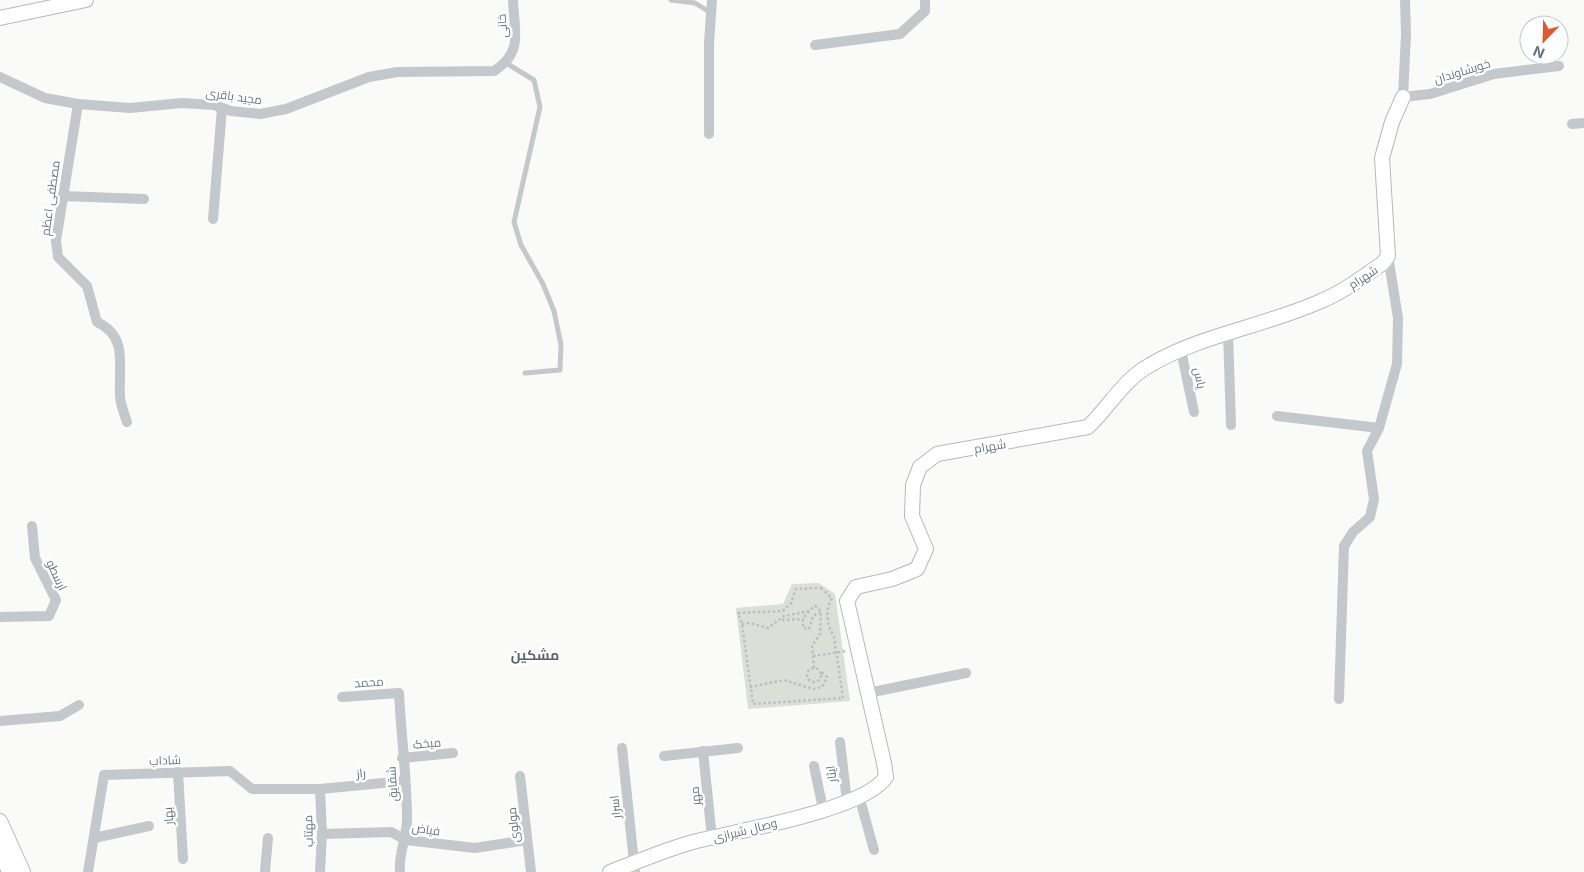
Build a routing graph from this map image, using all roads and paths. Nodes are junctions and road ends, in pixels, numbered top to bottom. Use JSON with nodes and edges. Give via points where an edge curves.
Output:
{"nodes":[{"id":1,"x":86,"y":0,"type":"edge"},
{"id":2,"x":513,"y":0,"type":"edge"},
{"id":3,"x":671,"y":0,"type":"edge"},
{"id":4,"x":712,"y":0,"type":"edge"},
{"id":5,"x":925,"y":0,"type":"edge"},
{"id":6,"x":1405,"y":0,"type":"edge"},
{"id":7,"x":712,"y":14,"type":"junction"},
{"id":8,"x":0,"y":18,"type":"edge"},
{"id":9,"x":815,"y":45,"type":"dead end"},
{"id":10,"x":506,"y":63,"type":"junction"},
{"id":11,"x":1559,"y":66,"type":"dead end"},
{"id":12,"x":0,"y":77,"type":"edge"},
{"id":13,"x":1403,"y":97,"type":"junction"},
{"id":14,"x":78,"y":104,"type":"junction"},
{"id":15,"x":222,"y":108,"type":"junction"},
{"id":16,"x":1584,"y":123,"type":"edge"},
{"id":17,"x":1572,"y":124,"type":"dead end"},
{"id":18,"x":710,"y":134,"type":"dead end"},
{"id":19,"x":62,"y":196,"type":"junction"},
{"id":20,"x":144,"y":199,"type":"dead end"},
{"id":21,"x":213,"y":219,"type":"dead end"},
{"id":22,"x":1388,"y":256,"type":"junction"},
{"id":23,"x":1228,"y":332,"type":"junction"},
{"id":24,"x":1181,"y":350,"type":"junction"},
{"id":25,"x":525,"y":372,"type":"dead end"},
{"id":26,"x":1194,"y":412,"type":"dead end"},
{"id":27,"x":1277,"y":416,"type":"dead end"},
{"id":28,"x":126,"y":422,"type":"dead end"},
{"id":29,"x":1231,"y":425,"type":"dead end"},
{"id":30,"x":1379,"y":428,"type":"junction"},
{"id":31,"x":32,"y":526,"type":"dead end"},
{"id":32,"x":809,"y":611,"type":"junction"},
{"id":33,"x":821,"y":611,"type":"junction"},
{"id":34,"x":0,"y":617,"type":"edge"},
{"id":35,"x":803,"y":619,"type":"junction"},
{"id":36,"x":781,"y":620,"type":"junction"},
{"id":37,"x":742,"y":624,"type":"junction"},
{"id":38,"x":858,"y":649,"type":"junction"},
{"id":39,"x":836,"y":653,"type":"junction"},
{"id":40,"x":813,"y":656,"type":"junction"},
{"id":41,"x":814,"y":668,"type":"junction"},
{"id":42,"x":820,"y":671,"type":"junction"},
{"id":43,"x":966,"y":673,"type":"dead end"},
{"id":44,"x":750,"y":688,"type":"junction"},
{"id":45,"x":399,"y":693,"type":"joint"},
{"id":46,"x":868,"y":693,"type":"junction"},
{"id":47,"x":342,"y":697,"type":"dead end"},
{"id":48,"x":1339,"y":699,"type":"dead end"},
{"id":49,"x":79,"y":704,"type":"dead end"},
{"id":50,"x":0,"y":721,"type":"edge"},
{"id":51,"x":840,"y":742,"type":"dead end"},
{"id":52,"x":622,"y":748,"type":"dead end"},
{"id":53,"x":738,"y":748,"type":"dead end"},
{"id":54,"x":702,"y":751,"type":"junction"},
{"id":55,"x":453,"y":753,"type":"dead end"},
{"id":56,"x":664,"y":756,"type":"dead end"},
{"id":57,"x":402,"y":758,"type":"junction"},
{"id":58,"x":814,"y":766,"type":"dead end"},
{"id":59,"x":178,"y":772,"type":"junction"},
{"id":60,"x":520,"y":776,"type":"dead end"},
{"id":61,"x":404,"y":781,"type":"junction"},
{"id":62,"x":880,"y":785,"type":"joint"},
{"id":63,"x":320,"y":789,"type":"junction"},
{"id":64,"x":853,"y":799,"type":"junction"},
{"id":65,"x":823,"y":809,"type":"junction"},
{"id":66,"x":0,"y":821,"type":"edge"},
{"id":67,"x":149,"y":826,"type":"dead end"},
{"id":68,"x":322,"y":834,"type":"junction"},
{"id":69,"x":94,"y":838,"type":"junction"},
{"id":70,"x":268,"y":838,"type":"dead end"},
{"id":71,"x":712,"y":838,"type":"junction"},
{"id":72,"x":406,"y":840,"type":"junction"},
{"id":73,"x":527,"y":840,"type":"junction"},
{"id":74,"x":0,"y":847,"type":"edge"},
{"id":75,"x":874,"y":850,"type":"dead end"},
{"id":76,"x":183,"y":859,"type":"dead end"},
{"id":77,"x":634,"y":867,"type":"edge"},
{"id":78,"x":12,"y":872,"type":"edge"},
{"id":79,"x":24,"y":872,"type":"edge"},
{"id":80,"x":88,"y":872,"type":"edge"},
{"id":81,"x":265,"y":872,"type":"edge"},
{"id":82,"x":320,"y":872,"type":"edge"},
{"id":83,"x":400,"y":872,"type":"edge"},
{"id":84,"x":531,"y":872,"type":"edge"},
{"id":85,"x":610,"y":872,"type":"edge"}],
"edges":[{"from":1,"to":8,"type":"street"},
{"from":2,"to":10,"type":"street","name":"خانی","via":[[517,42]]},
{"from":3,"to":7,"type":"lane","via":[[695,3]]},
{"from":4,"to":7,"type":"street"},
{"from":5,"to":9,"type":"street","via":[[925,11],[900,34]]},
{"from":6,"to":13,"type":"street"},
{"from":7,"to":18,"type":"street"},
{"from":10,"to":15,"type":"street","name":"مجید باقری","via":[[494,71],[397,72],[369,77],[286,109],[260,114]]},
{"from":10,"to":25,"type":"lane","via":[[534,80],[540,107],[514,222],[521,245],[554,311],[562,345],[560,370]]},
{"from":11,"to":13,"type":"street","name":"خویشاوندان","via":[[1494,74],[1430,94]]},
{"from":12,"to":14,"type":"street","name":"مجید باقری","via":[[45,98]]},
{"from":13,"to":22,"type":"street","via":[[1382,158]]},
{"from":14,"to":15,"type":"street","name":"مجید باقری","via":[[130,108],[182,103]]},
{"from":14,"to":19,"type":"street","name":"مصطفی اعظم"},
{"from":15,"to":21,"type":"street"},
{"from":16,"to":17,"type":"street"},
{"from":19,"to":20,"type":"street"},
{"from":19,"to":28,"type":"street","name":"مصطفی اعظم","via":[[56,241],[58,257],[87,286],[97,322],[109,328],[121,350],[120,397]]},
{"from":22,"to":23,"type":"street","name":"شهرام","via":[[1375,269],[1321,302]]},
{"from":22,"to":30,"type":"street","via":[[1398,318],[1397,364]]},
{"from":23,"to":24,"type":"street","name":"شهرام"},
{"from":23,"to":29,"type":"street"},
{"from":24,"to":26,"type":"street","name":"یاس"},
{"from":24,"to":38,"type":"street","name":"شهرام","via":[[1148,365],[1123,387],[1088,427],[938,454],[920,467],[913,485],[912,516],[926,549],[917,569],[892,579],[856,587],[848,601]]},
{"from":27,"to":30,"type":"street"},
{"from":30,"to":48,"type":"street","via":[[1367,451],[1374,498],[1370,517],[1353,532],[1344,546]]},
{"from":31,"to":34,"type":"street","name":"ارسطو","via":[[35,558],[56,600],[49,616]]},
{"from":32,"to":33,"type":"path","via":[[816,606]]},
{"from":32,"to":35,"type":"path"},
{"from":32,"to":36,"type":"path","via":[[784,616]]},
{"from":33,"to":35,"type":"path","via":[[813,616],[810,629],[803,628]]},
{"from":33,"to":40,"type":"path","via":[[822,625],[812,646]]},
{"from":35,"to":36,"type":"path"},
{"from":36,"to":37,"type":"path","via":[[768,628]]},
{"from":37,"to":39,"type":"path","via":[[738,613],[783,611],[791,603],[796,589],[821,588],[832,598],[826,616],[834,636]]},
{"from":37,"to":44,"type":"path"},
{"from":38,"to":39,"type":"path"},
{"from":38,"to":46,"type":"street","name":"شهرام"},
{"from":39,"to":40,"type":"path"},
{"from":39,"to":44,"type":"path","via":[[843,698],[753,704]]},
{"from":40,"to":41,"type":"path"},
{"from":41,"to":42,"type":"path"},
{"from":41,"to":42,"type":"path","via":[[807,672],[810,680],[819,680]]},
{"from":42,"to":44,"type":"path","via":[[827,677],[822,687],[813,689],[784,680]]},
{"from":43,"to":46,"type":"street"},
{"from":45,"to":47,"type":"street","name":"محمد"},
{"from":45,"to":57,"type":"street","name":"شقایق"},
{"from":46,"to":62,"type":"street","name":"شهرام","via":[[886,777]]},
{"from":49,"to":50,"type":"street","via":[[60,716]]},
{"from":51,"to":64,"type":"street","name":"ایثار"},
{"from":52,"to":77,"type":"street","name":"اسرار"},
{"from":53,"to":54,"type":"street"},
{"from":54,"to":56,"type":"street"},
{"from":54,"to":71,"type":"street","name":"مهر"},
{"from":55,"to":57,"type":"street","name":"میخک"},
{"from":57,"to":61,"type":"street","name":"شقایق"},
{"from":58,"to":65,"type":"street"},
{"from":59,"to":63,"type":"street","name":"شاداب","via":[[230,771],[252,789]]},
{"from":59,"to":69,"type":"street","name":"شاداب","via":[[104,775]]},
{"from":59,"to":76,"type":"street","name":"بهار"},
{"from":60,"to":73,"type":"street","name":"مولوی"},
{"from":61,"to":63,"type":"street","name":"راز"},
{"from":61,"to":72,"type":"street","name":"شقایق"},
{"from":62,"to":64,"type":"street","name":"وصال شیرازی"},
{"from":63,"to":68,"type":"street","name":"مهتاب"},
{"from":64,"to":65,"type":"street","name":"وصال شیرازی"},
{"from":64,"to":75,"type":"street","name":"ایثار"},
{"from":65,"to":71,"type":"street","name":"وصال شیرازی"},
{"from":66,"to":79,"type":"street"},
{"from":67,"to":69,"type":"street"},
{"from":68,"to":72,"type":"street","name":"فیاض","via":[[391,832]]},
{"from":68,"to":82,"type":"street","name":"مهتاب"},
{"from":69,"to":80,"type":"street","name":"شاداب"},
{"from":70,"to":81,"type":"street"},
{"from":71,"to":77,"type":"street","name":"وصال شیرازی"},
{"from":72,"to":73,"type":"street","name":"فیاض","via":[[475,848]]},
{"from":72,"to":83,"type":"street","name":"شقایق"},
{"from":73,"to":84,"type":"street","name":"مولوی"},
{"from":74,"to":78,"type":"highway"},
{"from":77,"to":85,"type":"street","name":"وصال شیرازی"}]}
